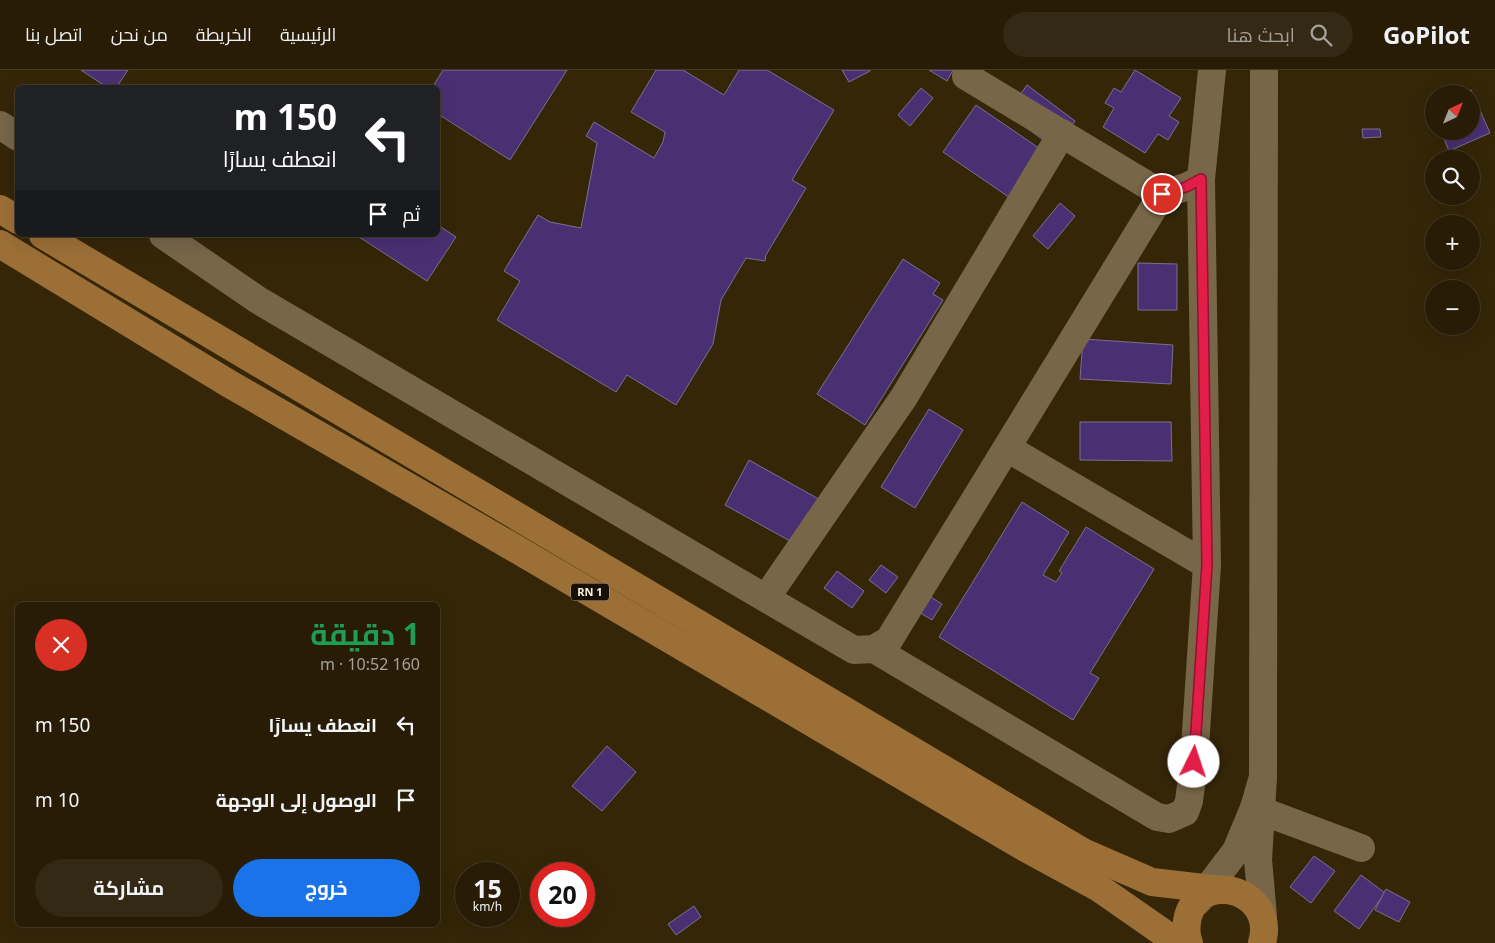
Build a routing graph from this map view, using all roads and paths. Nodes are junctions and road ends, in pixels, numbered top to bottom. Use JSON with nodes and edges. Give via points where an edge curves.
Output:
{"nodes":[{"id":1,"x":1212,"y":70,"type":"edge"},
{"id":2,"x":1264,"y":70,"type":"edge"},
{"id":3,"x":966,"y":76,"type":"dead end"},
{"id":4,"x":0,"y":125,"type":"edge"},
{"id":5,"x":1062,"y":133,"type":"junction"},
{"id":6,"x":15,"y":134,"type":"edge"},
{"id":7,"x":1201,"y":179,"type":"junction"},
{"id":8,"x":1162,"y":194,"type":"junction"},
{"id":9,"x":0,"y":209,"type":"edge"},
{"id":10,"x":15,"y":218,"type":"edge"},
{"id":11,"x":46,"y":237,"type":"edge"},
{"id":12,"x":166,"y":237,"type":"edge"},
{"id":13,"x":0,"y":244,"type":"edge"},
{"id":14,"x":1008,"y":448,"type":"junction"},
{"id":15,"x":1207,"y":565,"type":"junction"},
{"id":16,"x":766,"y":598,"type":"junction"},
{"id":17,"x":874,"y":649,"type":"junction"},
{"id":18,"x":1257,"y":810,"type":"junction"},
{"id":19,"x":1361,"y":848,"type":"dead end"},
{"id":20,"x":1209,"y":893,"type":"junction"},
{"id":21,"x":1260,"y":910,"type":"junction"},
{"id":22,"x":1178,"y":943,"type":"edge"},
{"id":23,"x":1189,"y":943,"type":"edge"},
{"id":24,"x":1262,"y":943,"type":"edge"},
{"id":25,"x":1284,"y":943,"type":"edge"}],
"edges":[{"from":1,"to":7,"type":"street"},
{"from":2,"to":18,"type":"street","via":[[1263,777]]},
{"from":3,"to":5,"type":"street"},
{"from":4,"to":6,"type":"street"},
{"from":5,"to":8,"type":"street"},
{"from":5,"to":16,"type":"street","via":[[904,397]]},
{"from":7,"to":8,"type":"street"},
{"from":7,"to":15,"type":"street"},
{"from":8,"to":14,"type":"street"},
{"from":9,"to":10,"type":"main road"},
{"from":11,"to":20,"type":"main road","number":"RN 1","via":[[1083,852],[1152,882]]},
{"from":12,"to":16,"type":"street","via":[[258,300]]},
{"from":13,"to":22,"type":"main road","number":"RN 1","via":[[228,383],[1099,888]]},
{"from":14,"to":15,"type":"street"},
{"from":14,"to":17,"type":"street","via":[[889,640]]},
{"from":15,"to":17,"type":"street","via":[[1189,801],[1185,812],[1174,818],[1158,817]]},
{"from":16,"to":17,"type":"street","via":[[854,650]]},
{"from":18,"to":19,"type":"street"},
{"from":18,"to":20,"type":"street"},
{"from":18,"to":21,"type":"street"},
{"from":20,"to":21,"type":"main road","via":[[1234,891],[1246,896]]},
{"from":20,"to":23,"type":"main road","via":[[1190,911],[1186,924]]},
{"from":21,"to":24,"type":"main road","via":[[1265,929]]},
{"from":21,"to":25,"type":"main road"}]}
